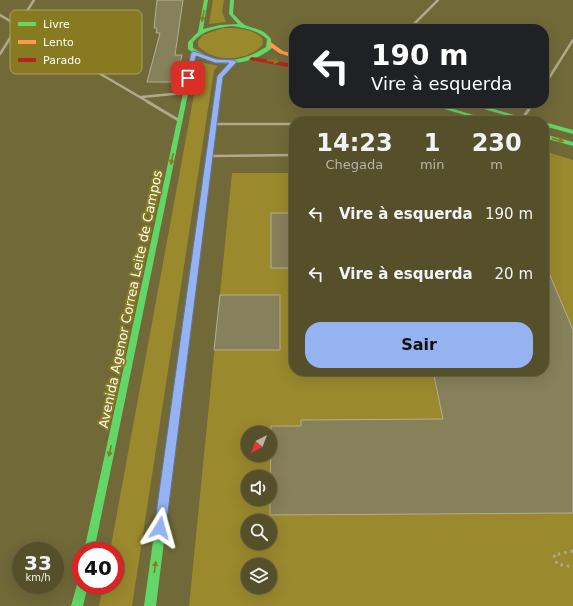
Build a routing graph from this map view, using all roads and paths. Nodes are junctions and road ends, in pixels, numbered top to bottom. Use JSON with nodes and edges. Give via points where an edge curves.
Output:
{"nodes":[{"id":1,"x":34,"y":0,"type":"edge"},
{"id":2,"x":206,"y":0,"type":"edge"},
{"id":3,"x":232,"y":0,"type":"edge"},
{"id":4,"x":438,"y":0,"type":"edge"},
{"id":5,"x":28,"y":10,"type":"edge"},
{"id":6,"x":0,"y":15,"type":"edge"},
{"id":7,"x":10,"y":21,"type":"edge"},
{"id":8,"x":414,"y":24,"type":"edge"},
{"id":9,"x":243,"y":26,"type":"junction"},
{"id":10,"x":200,"y":32,"type":"junction"},
{"id":11,"x":10,"y":39,"type":"edge"},
{"id":12,"x":573,"y":40,"type":"edge"},
{"id":13,"x":270,"y":44,"type":"junction"},
{"id":14,"x":194,"y":53,"type":"junction"},
{"id":15,"x":0,"y":54,"type":"edge"},
{"id":16,"x":289,"y":54,"type":"edge"},
{"id":17,"x":251,"y":58,"type":"junction"},
{"id":18,"x":234,"y":62,"type":"junction"},
{"id":19,"x":289,"y":65,"type":"edge"},
{"id":20,"x":101,"y":74,"type":"edge"},
{"id":21,"x":549,"y":78,"type":"edge"},
{"id":22,"x":184,"y":93,"type":"junction"},
{"id":23,"x":141,"y":97,"type":"junction"},
{"id":24,"x":445,"y":108,"type":"edge"},
{"id":25,"x":485,"y":108,"type":"edge"},
{"id":26,"x":473,"y":116,"type":"edge"},
{"id":27,"x":516,"y":116,"type":"edge"},
{"id":28,"x":180,"y":121,"type":"junction"},
{"id":29,"x":214,"y":124,"type":"junction"},
{"id":30,"x":289,"y":124,"type":"edge"},
{"id":31,"x":549,"y":125,"type":"edge"},
{"id":32,"x":573,"y":132,"type":"edge"},
{"id":33,"x":549,"y":137,"type":"edge"},
{"id":34,"x":573,"y":144,"type":"edge"},
{"id":35,"x":289,"y":155,"type":"edge"},
{"id":36,"x":210,"y":156,"type":"junction"},
{"id":37,"x":91,"y":542,"type":"edge"},
{"id":38,"x":573,"y":551,"type":"edge"},
{"id":39,"x":573,"y":567,"type":"edge"},
{"id":40,"x":80,"y":594,"type":"edge"},
{"id":41,"x":77,"y":606,"type":"edge"},
{"id":42,"x":150,"y":606,"type":"edge"}],
"edges":[{"from":1,"to":5,"type":"street"},
{"from":2,"to":10,"type":"street","one_way":true},
{"from":3,"to":9,"type":"street","via":[[231,14]]},
{"from":4,"to":8,"type":"street"},
{"from":6,"to":7,"type":"street"},
{"from":9,"to":10,"type":"street","via":[[221,26]]},
{"from":9,"to":13,"type":"street","via":[[266,34]]},
{"from":10,"to":14,"type":"street","name":"Avenida Agenor Correa Leite de Campos","via":[[189,45]]},
{"from":11,"to":15,"type":"street"},
{"from":12,"to":21,"type":"street"},
{"from":13,"to":16,"type":"street"},
{"from":13,"to":17,"type":"street","via":[[264,52]]},
{"from":14,"to":18,"type":"street","via":[[215,61]]},
{"from":14,"to":22,"type":"street","name":"Avenida Agenor Correa Leite de Campos"},
{"from":17,"to":18,"type":"street"},
{"from":17,"to":19,"type":"street","one_way":true},
{"from":18,"to":29,"type":"street","via":[[220,76]]},
{"from":20,"to":23,"type":"street"},
{"from":22,"to":23,"type":"street"},
{"from":22,"to":28,"type":"street","name":"Avenida Agenor Correa Leite de Campos"},
{"from":23,"to":28,"type":"street"},
{"from":24,"to":26,"type":"street"},
{"from":25,"to":27,"type":"street"},
{"from":28,"to":37,"type":"street","name":"Avenida Agenor Correa Leite de Campos","one_way":true},
{"from":29,"to":30,"type":"lane"},
{"from":29,"to":36,"type":"street"},
{"from":31,"to":32,"type":"street"},
{"from":33,"to":34,"type":"street","one_way":true},
{"from":35,"to":36,"type":"lane"},
{"from":42,"to":36,"type":"street","one_way":true},
{"from":38,"to":39,"type":"path","via":[[554,555],[557,564]]},
{"from":40,"to":41,"type":"street"}]}
